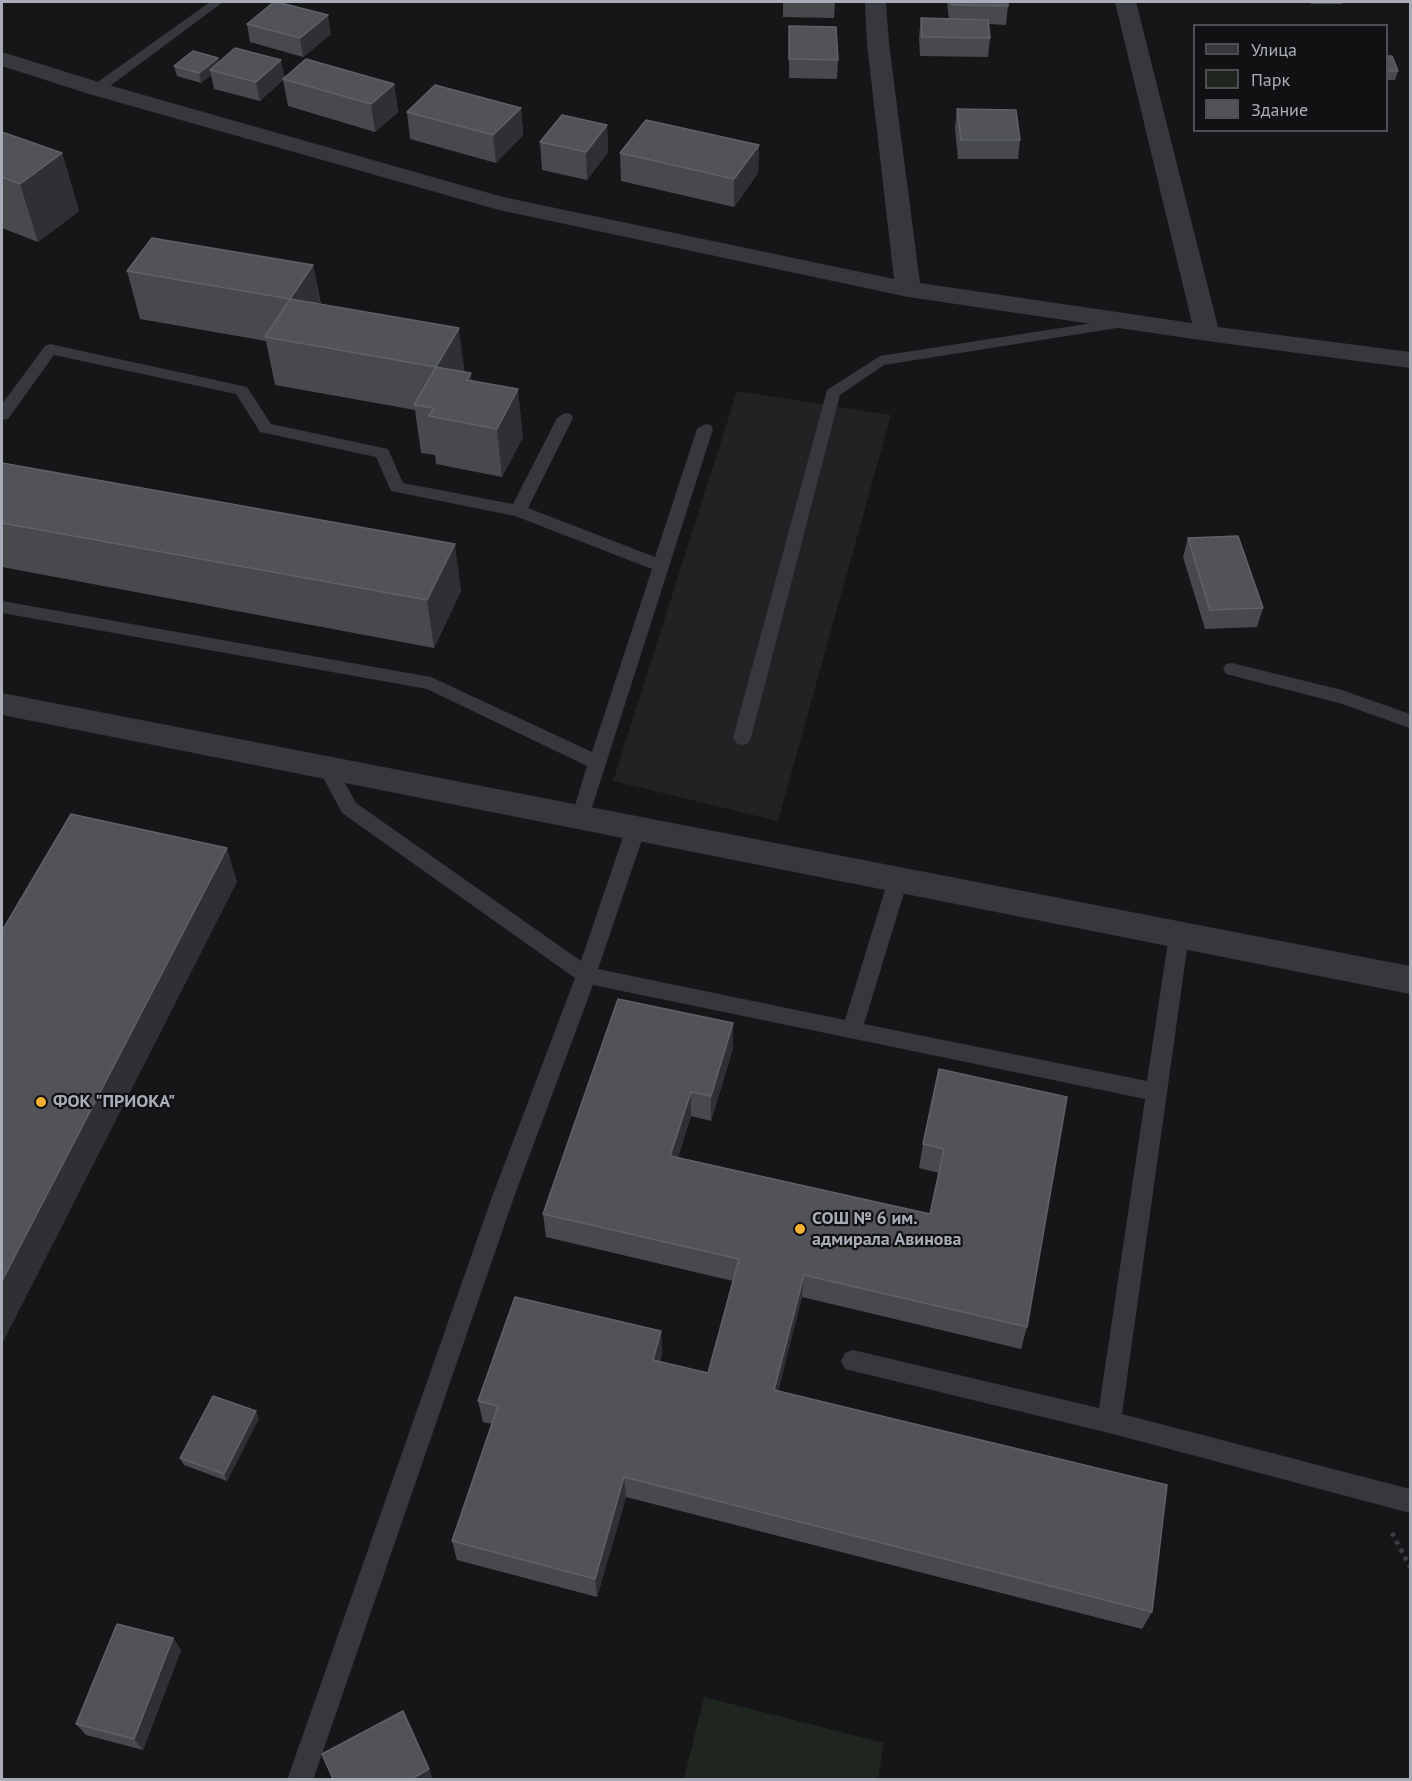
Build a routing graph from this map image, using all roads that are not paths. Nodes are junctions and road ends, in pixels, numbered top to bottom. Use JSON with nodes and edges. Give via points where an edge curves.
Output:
{"nodes":[{"id":1,"x":217,"y":2,"type":"edge"},
{"id":2,"x":875,"y":2,"type":"edge"},
{"id":3,"x":1126,"y":2,"type":"edge"},
{"id":4,"x":2,"y":59,"type":"edge"},
{"id":5,"x":97,"y":89,"type":"junction"},
{"id":6,"x":908,"y":290,"type":"junction"},
{"id":7,"x":1131,"y":322,"type":"junction"},
{"id":8,"x":1207,"y":333,"type":"junction"},
{"id":9,"x":1410,"y":360,"type":"edge"},
{"id":10,"x":2,"y":415,"type":"edge"},
{"id":11,"x":565,"y":418,"type":"dead end"},
{"id":12,"x":705,"y":429,"type":"dead end"},
{"id":13,"x":518,"y":511,"type":"junction"},
{"id":14,"x":661,"y":566,"type":"junction"},
{"id":15,"x":2,"y":607,"type":"edge"},
{"id":16,"x":1232,"y":669,"type":"dead end"},
{"id":17,"x":2,"y":704,"type":"edge"},
{"id":18,"x":1410,"y":721,"type":"edge"},
{"id":19,"x":742,"y":738,"type":"dead end"},
{"id":20,"x":598,"y":763,"type":"junction"},
{"id":21,"x":327,"y":768,"type":"junction"},
{"id":22,"x":580,"y":818,"type":"junction"},
{"id":23,"x":636,"y":828,"type":"junction"},
{"id":24,"x":898,"y":880,"type":"junction"},
{"id":25,"x":1179,"y":935,"type":"junction"},
{"id":26,"x":586,"y":975,"type":"junction"},
{"id":27,"x":1410,"y":980,"type":"edge"},
{"id":28,"x":852,"y":1030,"type":"junction"},
{"id":29,"x":1156,"y":1092,"type":"junction"},
{"id":30,"x":853,"y":1361,"type":"dead end"},
{"id":31,"x":1109,"y":1422,"type":"junction"},
{"id":32,"x":1410,"y":1501,"type":"edge"},
{"id":33,"x":300,"y":1779,"type":"edge"}],
"edges":[{"from":1,"to":5,"type":"lane"},
{"from":2,"to":6,"type":"street"},
{"from":3,"to":8,"type":"street"},
{"from":4,"to":5,"type":"street"},
{"from":5,"to":6,"type":"street","via":[[499,203]]},
{"from":6,"to":7,"type":"street"},
{"from":7,"to":8,"type":"street"},
{"from":7,"to":19,"type":"lane","via":[[879,361],[833,393]]},
{"from":8,"to":9,"type":"street"},
{"from":10,"to":13,"type":"lane","via":[[50,349],[241,390],[266,428],[382,453],[397,487]]},
{"from":11,"to":13,"type":"lane"},
{"from":12,"to":14,"type":"lane"},
{"from":13,"to":14,"type":"lane"},
{"from":14,"to":20,"type":"lane"},
{"from":15,"to":20,"type":"lane","via":[[431,683]]},
{"from":16,"to":18,"type":"lane","via":[[1342,697]]},
{"from":17,"to":21,"type":"street"},
{"from":20,"to":22,"type":"lane"},
{"from":21,"to":22,"type":"street"},
{"from":21,"to":26,"type":"lane","via":[[349,808]]},
{"from":22,"to":23,"type":"street"},
{"from":23,"to":24,"type":"street"},
{"from":23,"to":26,"type":"lane"},
{"from":24,"to":25,"type":"street"},
{"from":24,"to":28,"type":"lane"},
{"from":25,"to":27,"type":"street"},
{"from":25,"to":29,"type":"lane"},
{"from":26,"to":28,"type":"lane"},
{"from":26,"to":33,"type":"lane","via":[[503,1197]]},
{"from":28,"to":29,"type":"lane"},
{"from":29,"to":31,"type":"lane"},
{"from":30,"to":31,"type":"lane"},
{"from":31,"to":32,"type":"lane"}]}
